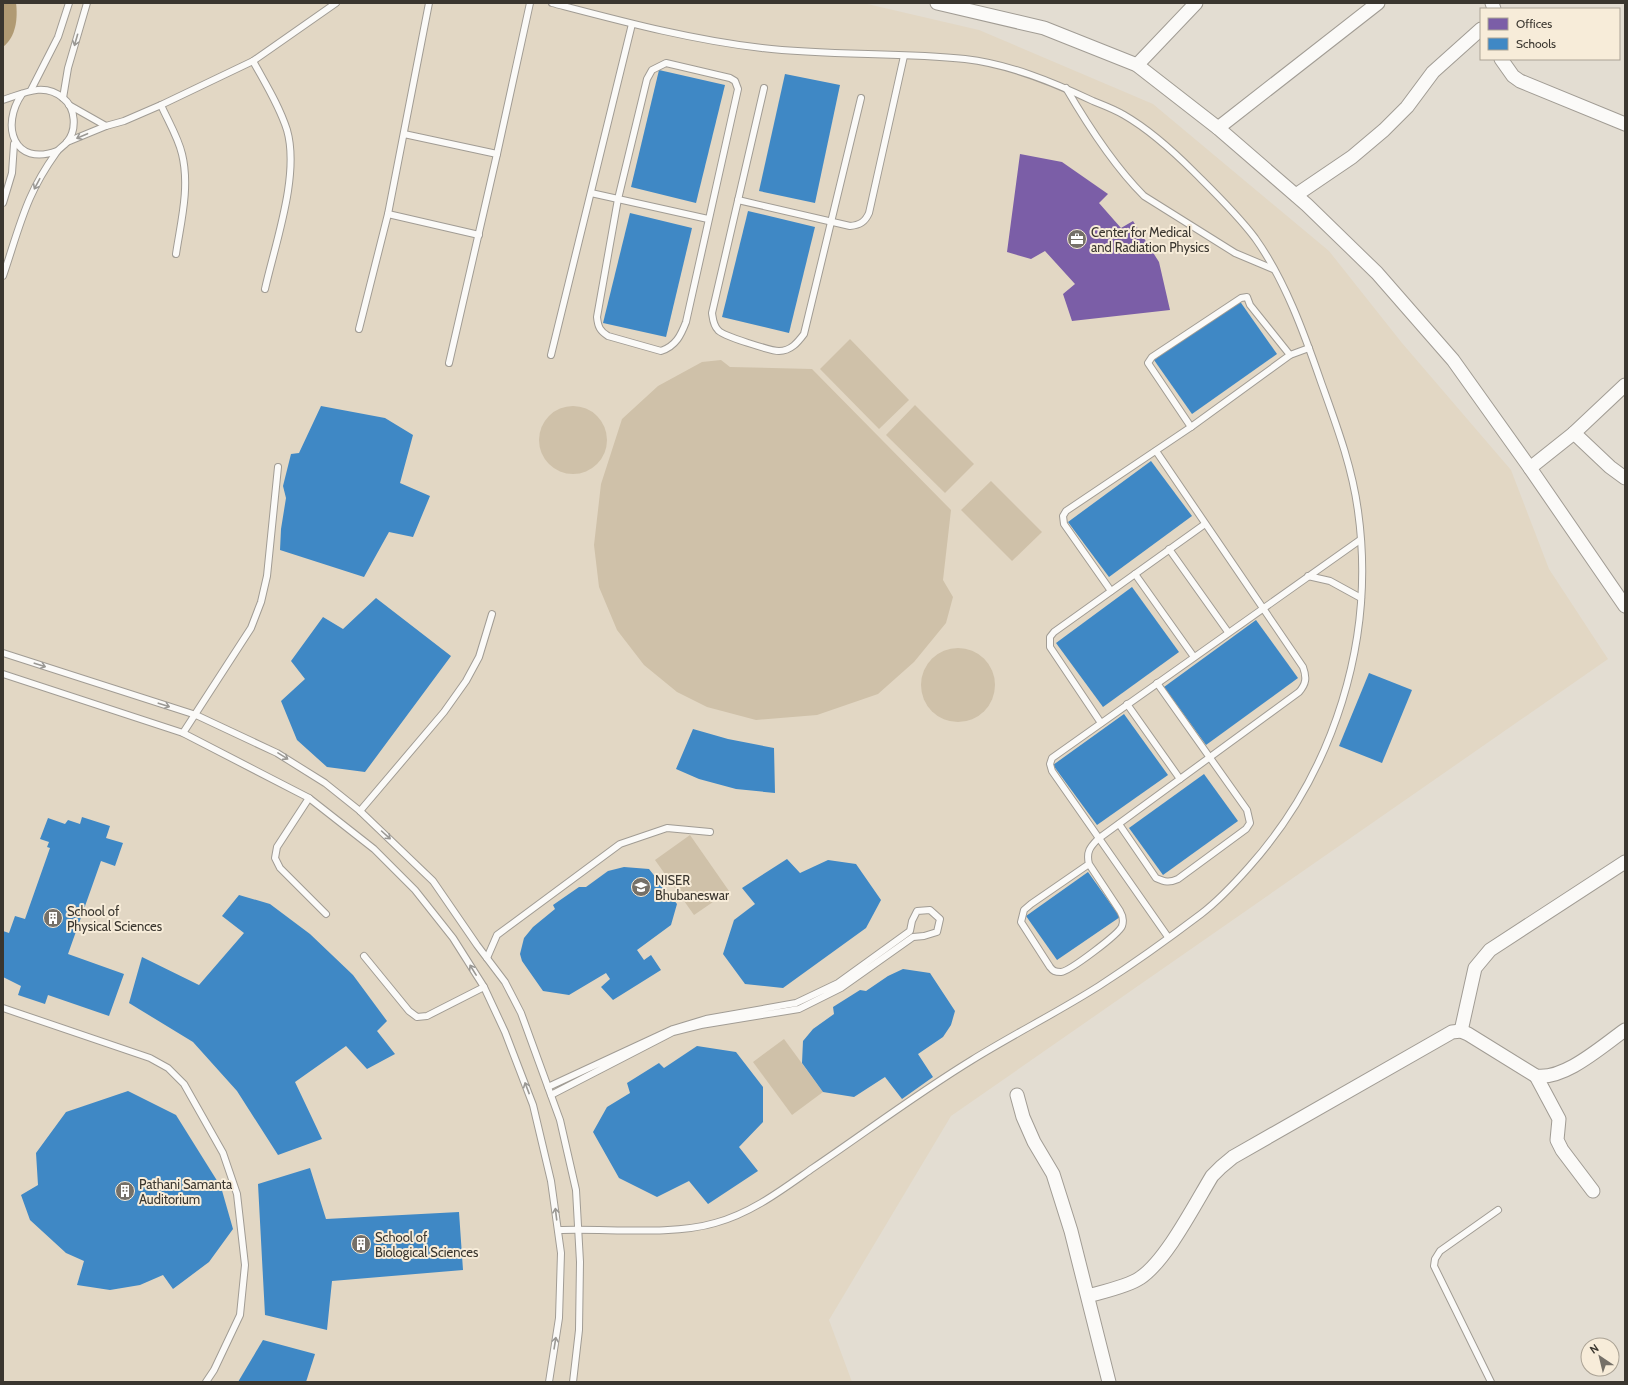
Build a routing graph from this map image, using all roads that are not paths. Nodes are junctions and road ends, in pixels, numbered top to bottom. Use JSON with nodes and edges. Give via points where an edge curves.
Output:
{"nodes":[{"id":1,"x":69,"y":3,"type":"edge"},
{"id":2,"x":87,"y":3,"type":"edge"},
{"id":3,"x":336,"y":3,"type":"edge"},
{"id":4,"x":429,"y":3,"type":"edge"},
{"id":5,"x":530,"y":3,"type":"edge"},
{"id":6,"x":552,"y":3,"type":"edge"},
{"id":7,"x":937,"y":3,"type":"edge"},
{"id":8,"x":1196,"y":3,"type":"edge"},
{"id":9,"x":1378,"y":3,"type":"edge"},
{"id":10,"x":632,"y":24,"type":"junction"},
{"id":11,"x":1480,"y":30,"type":"edge"},
{"id":12,"x":904,"y":56,"type":"junction"},
{"id":13,"x":254,"y":60,"type":"junction"},
{"id":14,"x":1502,"y":60,"type":"edge"},
{"id":15,"x":1137,"y":65,"type":"junction"},
{"id":16,"x":764,"y":88,"type":"dead end"},
{"id":17,"x":1066,"y":88,"type":"junction"},
{"id":18,"x":31,"y":90,"type":"junction"},
{"id":19,"x":23,"y":93,"type":"junction"},
{"id":20,"x":63,"y":98,"type":"junction"},
{"id":21,"x":861,"y":98,"type":"dead end"},
{"id":22,"x":3,"y":100,"type":"edge"},
{"id":23,"x":70,"y":105,"type":"junction"},
{"id":24,"x":161,"y":105,"type":"junction"},
{"id":25,"x":1625,"y":124,"type":"edge"},
{"id":26,"x":106,"y":126,"type":"junction"},
{"id":27,"x":1218,"y":128,"type":"junction"},
{"id":28,"x":3,"y":132,"type":"edge"},
{"id":29,"x":404,"y":134,"type":"junction"},
{"id":30,"x":9,"y":136,"type":"junction"},
{"id":31,"x":67,"y":142,"type":"junction"},
{"id":32,"x":14,"y":144,"type":"junction"},
{"id":33,"x":57,"y":151,"type":"junction"},
{"id":34,"x":497,"y":154,"type":"junction"},
{"id":35,"x":591,"y":194,"type":"junction"},
{"id":36,"x":1296,"y":195,"type":"junction"},
{"id":37,"x":618,"y":199,"type":"junction"},
{"id":38,"x":738,"y":200,"type":"junction"},
{"id":39,"x":3,"y":203,"type":"edge"},
{"id":40,"x":388,"y":214,"type":"junction"},
{"id":41,"x":708,"y":219,"type":"junction"},
{"id":42,"x":831,"y":222,"type":"junction"},
{"id":43,"x":479,"y":235,"type":"junction"},
{"id":44,"x":176,"y":254,"type":"dead end"},
{"id":45,"x":1273,"y":269,"type":"junction"},
{"id":46,"x":3,"y":276,"type":"edge"},
{"id":47,"x":265,"y":289,"type":"dead end"},
{"id":48,"x":359,"y":329,"type":"dead end"},
{"id":49,"x":1309,"y":348,"type":"junction"},
{"id":50,"x":551,"y":355,"type":"dead end"},
{"id":51,"x":1290,"y":355,"type":"junction"},
{"id":52,"x":449,"y":363,"type":"dead end"},
{"id":53,"x":1625,"y":385,"type":"edge"},
{"id":54,"x":1191,"y":427,"type":"junction"},
{"id":55,"x":1574,"y":433,"type":"junction"},
{"id":56,"x":1156,"y":451,"type":"junction"},
{"id":57,"x":278,"y":467,"type":"dead end"},
{"id":58,"x":1530,"y":468,"type":"junction"},
{"id":59,"x":1625,"y":478,"type":"edge"},
{"id":60,"x":1205,"y":524,"type":"junction"},
{"id":61,"x":1360,"y":540,"type":"junction"},
{"id":62,"x":1169,"y":549,"type":"junction"},
{"id":63,"x":1135,"y":574,"type":"junction"},
{"id":64,"x":1308,"y":576,"type":"junction"},
{"id":65,"x":1111,"y":591,"type":"junction"},
{"id":66,"x":1361,"y":598,"type":"junction"},
{"id":67,"x":1625,"y":606,"type":"edge"},
{"id":68,"x":1264,"y":608,"type":"junction"},
{"id":69,"x":492,"y":614,"type":"dead end"},
{"id":70,"x":1228,"y":632,"type":"junction"},
{"id":71,"x":3,"y":653,"type":"edge"},
{"id":72,"x":1194,"y":657,"type":"junction"},
{"id":73,"x":3,"y":674,"type":"edge"},
{"id":74,"x":1157,"y":683,"type":"junction"},
{"id":75,"x":1127,"y":704,"type":"junction"},
{"id":76,"x":196,"y":715,"type":"junction"},
{"id":77,"x":1101,"y":723,"type":"junction"},
{"id":78,"x":183,"y":733,"type":"junction"},
{"id":79,"x":1210,"y":758,"type":"junction"},
{"id":80,"x":1180,"y":779,"type":"junction"},
{"id":81,"x":309,"y":798,"type":"junction"},
{"id":82,"x":360,"y":811,"type":"junction"},
{"id":83,"x":1119,"y":824,"type":"junction"},
{"id":84,"x":710,"y":832,"type":"dead end"},
{"id":85,"x":1098,"y":839,"type":"junction"},
{"id":86,"x":1625,"y":862,"type":"edge"},
{"id":87,"x":1089,"y":864,"type":"junction"},
{"id":88,"x":326,"y":914,"type":"dead end"},
{"id":89,"x":1168,"y":937,"type":"junction"},
{"id":90,"x":364,"y":956,"type":"dead end"},
{"id":91,"x":487,"y":958,"type":"junction"},
{"id":92,"x":484,"y":987,"type":"junction"},
{"id":93,"x":3,"y":1008,"type":"edge"},
{"id":94,"x":1625,"y":1030,"type":"edge"},
{"id":95,"x":1461,"y":1031,"type":"junction"},
{"id":96,"x":1536,"y":1076,"type":"junction"},
{"id":97,"x":548,"y":1087,"type":"junction"},
{"id":98,"x":551,"y":1094,"type":"junction"},
{"id":99,"x":1017,"y":1095,"type":"dead end"},
{"id":100,"x":1592,"y":1191,"type":"dead end"},
{"id":101,"x":1498,"y":1210,"type":"dead end"},
{"id":102,"x":578,"y":1229,"type":"junction"},
{"id":103,"x":558,"y":1230,"type":"junction"},
{"id":104,"x":1088,"y":1296,"type":"junction"},
{"id":105,"x":206,"y":1382,"type":"edge"},
{"id":106,"x":550,"y":1382,"type":"edge"},
{"id":107,"x":573,"y":1382,"type":"edge"},
{"id":108,"x":1109,"y":1382,"type":"edge"},
{"id":109,"x":1491,"y":1382,"type":"edge"}],
"edges":[{"from":1,"to":18,"type":"lane","via":[[53,48]]},
{"from":2,"to":20,"type":"lane","one_way":true,"via":[[68,68]]},
{"from":3,"to":13,"type":"lane"},
{"from":4,"to":29,"type":"lane"},
{"from":5,"to":34,"type":"lane"},
{"from":6,"to":10,"type":"lane"},
{"from":7,"to":15,"type":"street","via":[[1044,28]]},
{"from":8,"to":15,"type":"street"},
{"from":9,"to":27,"type":"street"},
{"from":10,"to":12,"type":"lane","via":[[757,48],[830,54]]},
{"from":10,"to":35,"type":"lane"},
{"from":11,"to":36,"type":"street","via":[[1433,72],[1407,107],[1384,130],[1352,157]]},
{"from":12,"to":17,"type":"lane","via":[[969,59],[1017,70]]},
{"from":12,"to":42,"type":"lane","via":[[869,213],[858,225]]},
{"from":13,"to":24,"type":"lane"},
{"from":13,"to":47,"type":"lane","via":[[287,130],[290,152],[287,193]]},
{"from":14,"to":25,"type":"street","via":[[1520,81]]},
{"from":15,"to":27,"type":"street"},
{"from":16,"to":38,"type":"lane"},
{"from":17,"to":45,"type":"lane","via":[[1123,114],[1171,149],[1227,206],[1256,240]]},
{"from":17,"to":45,"type":"lane","via":[[1093,131],[1144,196],[1234,253]]},
{"from":18,"to":19,"type":"lane"},
{"from":18,"to":20,"type":"lane","via":[[43,88]]},
{"from":19,"to":22,"type":"lane"},
{"from":19,"to":30,"type":"lane","via":[[9,112]]},
{"from":20,"to":23,"type":"lane"},
{"from":21,"to":42,"type":"lane"},
{"from":23,"to":26,"type":"lane"},
{"from":23,"to":31,"type":"lane","via":[[74,116],[73,129]]},
{"from":24,"to":26,"type":"lane"},
{"from":24,"to":44,"type":"lane","via":[[181,152],[185,172],[185,199]]},
{"from":26,"to":31,"type":"lane","one_way":true},
{"from":27,"to":36,"type":"street"},
{"from":28,"to":30,"type":"lane"},
{"from":29,"to":34,"type":"lane"},
{"from":29,"to":40,"type":"lane"},
{"from":30,"to":32,"type":"lane"},
{"from":31,"to":33,"type":"lane"},
{"from":32,"to":33,"type":"lane","via":[[22,152],[35,155]]},
{"from":32,"to":39,"type":"lane","via":[[12,173]]},
{"from":33,"to":46,"type":"lane","one_way":true,"via":[[29,198]]},
{"from":34,"to":43,"type":"lane"},
{"from":35,"to":37,"type":"lane"},
{"from":35,"to":50,"type":"lane"},
{"from":36,"to":58,"type":"street","via":[[1377,273],[1453,360]]},
{"from":37,"to":41,"type":"lane"},
{"from":37,"to":41,"type":"lane","via":[[597,317],[598,326],[601,332],[608,336],[661,351],[676,342],[681,334]]},
{"from":37,"to":41,"type":"lane","via":[[647,79],[652,70],[666,63],[730,78],[737,84],[738,89]]},
{"from":38,"to":42,"type":"lane"},
{"from":38,"to":42,"type":"lane","via":[[712,313],[714,323],[718,332],[727,336],[779,351],[798,343],[804,334]]},
{"from":40,"to":43,"type":"lane"},
{"from":40,"to":48,"type":"lane"},
{"from":43,"to":52,"type":"lane"},
{"from":45,"to":49,"type":"lane"},
{"from":49,"to":51,"type":"lane"},
{"from":49,"to":61,"type":"lane","via":[[1350,472],[1359,515]]},
{"from":51,"to":54,"type":"lane"},
{"from":51,"to":54,"type":"lane","via":[[1247,298],[1241,298],[1152,357],[1148,363]]},
{"from":53,"to":55,"type":"street"},
{"from":54,"to":56,"type":"lane"},
{"from":55,"to":58,"type":"street"},
{"from":55,"to":59,"type":"street"},
{"from":56,"to":60,"type":"lane"},
{"from":56,"to":65,"type":"lane","via":[[1066,511],[1064,516],[1064,524]]},
{"from":57,"to":76,"type":"lane","via":[[267,576],[261,602],[251,628]]},
{"from":58,"to":67,"type":"street"},
{"from":60,"to":62,"type":"lane"},
{"from":60,"to":68,"type":"lane"},
{"from":61,"to":64,"type":"lane"},
{"from":61,"to":66,"type":"lane"},
{"from":62,"to":63,"type":"lane"},
{"from":62,"to":70,"type":"lane"},
{"from":63,"to":65,"type":"lane"},
{"from":63,"to":72,"type":"lane"},
{"from":64,"to":66,"type":"lane","via":[[1330,581]]},
{"from":64,"to":68,"type":"lane"},
{"from":65,"to":77,"type":"lane","via":[[1054,632],[1049,642]]},
{"from":66,"to":89,"type":"lane","via":[[1350,673],[1340,713],[1308,785],[1267,847],[1231,888],[1204,912]]},
{"from":68,"to":70,"type":"lane"},
{"from":68,"to":79,"type":"lane","via":[[1303,667],[1306,675],[1305,685],[1300,692]]},
{"from":69,"to":82,"type":"lane","via":[[479,657],[466,681],[444,712]]},
{"from":70,"to":72,"type":"lane"},
{"from":71,"to":76,"type":"lane","one_way":true},
{"from":72,"to":74,"type":"lane"},
{"from":73,"to":78,"type":"lane"},
{"from":74,"to":75,"type":"lane"},
{"from":74,"to":79,"type":"lane"},
{"from":75,"to":77,"type":"lane"},
{"from":75,"to":80,"type":"lane"},
{"from":76,"to":78,"type":"lane"},
{"from":76,"to":82,"type":"lane","one_way":true,"via":[[277,753],[325,783]]},
{"from":77,"to":85,"type":"lane","via":[[1052,758],[1050,764],[1052,771]]},
{"from":78,"to":81,"type":"lane"},
{"from":79,"to":80,"type":"lane"},
{"from":79,"to":83,"type":"lane","via":[[1247,810],[1250,823],[1246,829],[1178,879],[1164,882],[1156,878]]},
{"from":80,"to":83,"type":"lane"},
{"from":81,"to":88,"type":"lane","via":[[277,847],[275,858],[280,868]]},
{"from":92,"to":81,"type":"lane","one_way":true,"via":[[453,938],[416,890],[374,849]]},
{"from":82,"to":91,"type":"lane","one_way":true,"via":[[433,881]]},
{"from":83,"to":85,"type":"lane"},
{"from":84,"to":91,"type":"lane","via":[[667,828],[620,844],[497,934]]},
{"from":85,"to":87,"type":"lane","via":[[1088,852]]},
{"from":85,"to":89,"type":"lane"},
{"from":86,"to":95,"type":"street","via":[[1480,959],[1475,968]]},
{"from":87,"to":87,"type":"lane","via":[[1031,904],[1021,915],[1021,922],[1054,972],[1062,972],[1071,967],[1122,927],[1124,918]]},
{"from":89,"to":102,"type":"lane","via":[[1100,985],[969,1062],[777,1193],[743,1212],[712,1224],[669,1229]]},
{"from":90,"to":92,"type":"lane","via":[[409,1011],[417,1016],[427,1016]]},
{"from":91,"to":97,"type":"lane","via":[[505,982],[520,1013]]},
{"from":103,"to":92,"type":"lane","one_way":true,"via":[[552,1181],[533,1105],[505,1032]]},
{"from":93,"to":105,"type":"lane","via":[[150,1058],[168,1068],[184,1084],[223,1153],[237,1194],[245,1266],[240,1315]]},
{"from":94,"to":96,"type":"street","via":[[1567,1071],[1546,1077]]},
{"from":95,"to":96,"type":"street"},
{"from":95,"to":104,"type":"street","via":[[1452,1032],[1233,1157],[1212,1176],[1161,1258],[1149,1271],[1139,1279]]},
{"from":96,"to":100,"type":"street","via":[[1559,1119],[1557,1140]]},
{"from":97,"to":98,"type":"lane"},
{"from":97,"to":98,"type":"lane","via":[[673,1029],[706,1019],[796,1004],[838,983],[910,931],[918,911],[930,910],[940,919],[937,932],[913,937],[841,988],[799,1009],[673,1032]]},
{"from":98,"to":102,"type":"lane","via":[[560,1120],[576,1190]]},
{"from":99,"to":104,"type":"street","via":[[1026,1123],[1053,1174]]},
{"from":101,"to":109,"type":"lane","via":[[1440,1251],[1434,1266]]},
{"from":102,"to":103,"type":"lane"},
{"from":102,"to":107,"type":"lane","via":[[579,1330]]},
{"from":106,"to":103,"type":"lane","one_way":true,"via":[[559,1318],[561,1253]]},
{"from":104,"to":108,"type":"street"}]}
